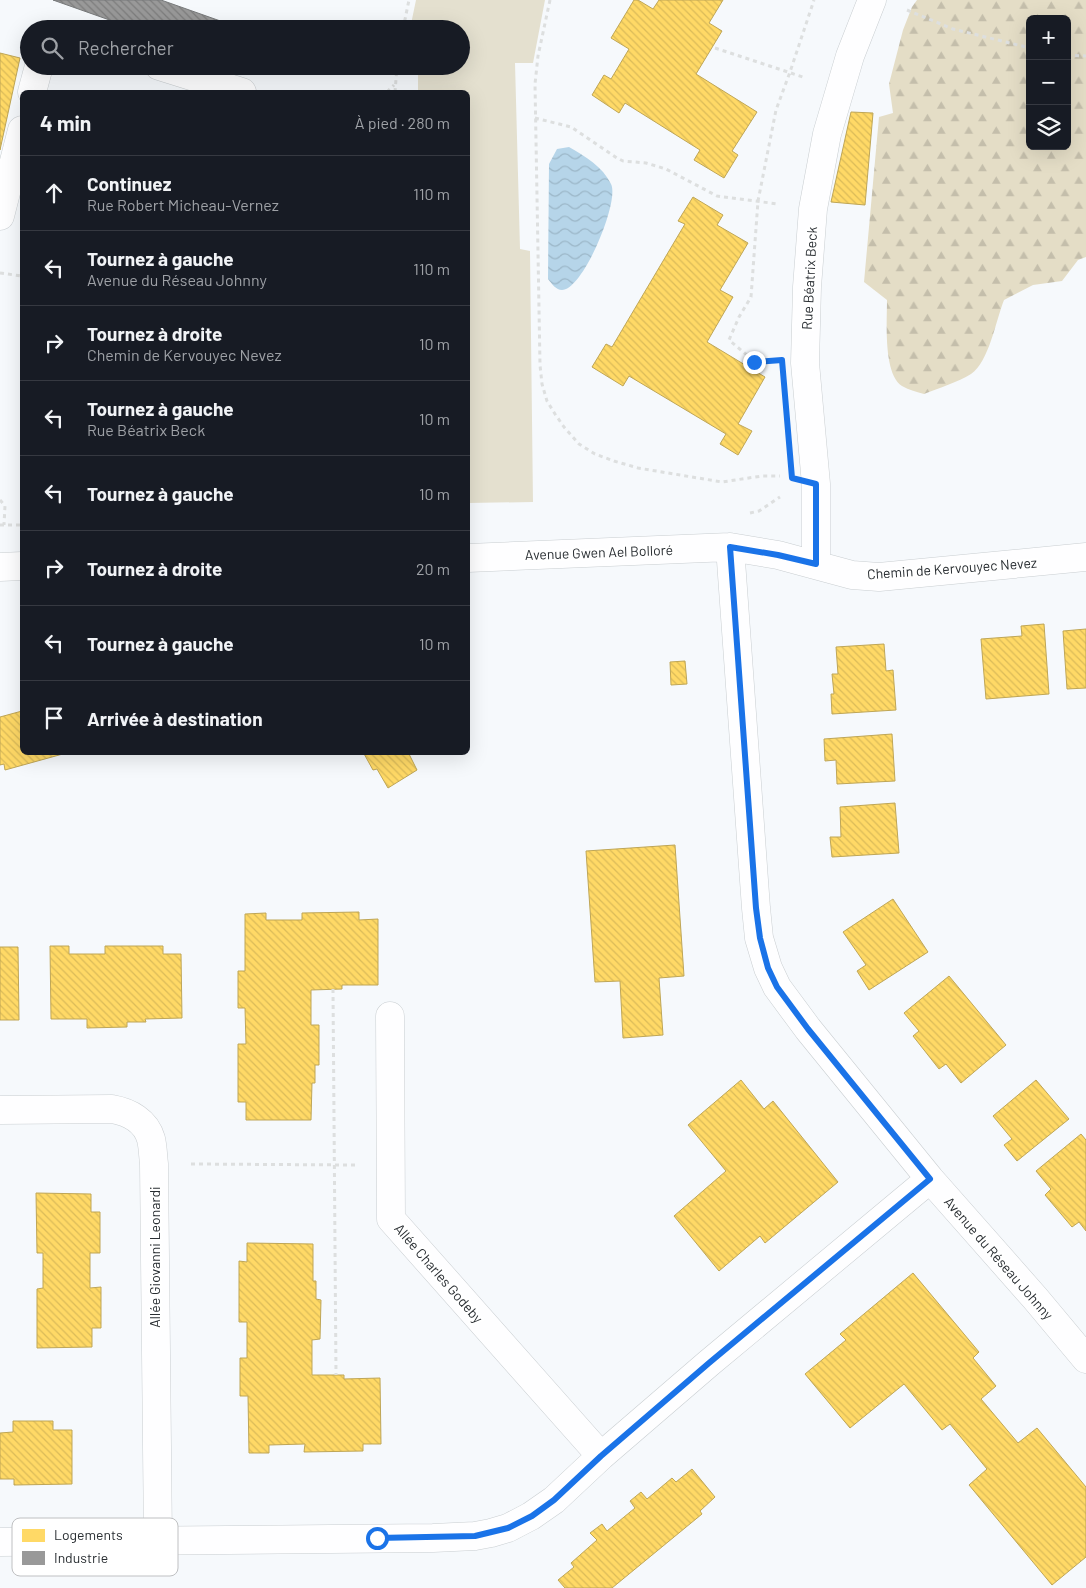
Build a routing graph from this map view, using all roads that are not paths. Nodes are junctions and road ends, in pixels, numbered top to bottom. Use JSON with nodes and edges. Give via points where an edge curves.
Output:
{"nodes":[{"id":1,"x":872,"y":0,"type":"edge"},
{"id":2,"x":37,"y":75,"type":"edge"},
{"id":3,"x":180,"y":75,"type":"edge"},
{"id":4,"x":207,"y":87,"type":"edge"},
{"id":5,"x":33,"y":90,"type":"edge"},
{"id":6,"x":228,"y":90,"type":"edge"},
{"id":7,"x":20,"y":138,"type":"edge"},
{"id":8,"x":0,"y":216,"type":"edge"},
{"id":9,"x":730,"y":547,"type":"junction"},
{"id":10,"x":1086,"y":557,"type":"edge"},
{"id":11,"x":470,"y":558,"type":"edge"},
{"id":12,"x":816,"y":564,"type":"junction"},
{"id":13,"x":20,"y":566,"type":"edge"},
{"id":14,"x":0,"y":567,"type":"edge"},
{"id":15,"x":390,"y":1016,"type":"dead end"},
{"id":16,"x":0,"y":1110,"type":"edge"},
{"id":17,"x":930,"y":1179,"type":"junction"},
{"id":18,"x":1086,"y":1359,"type":"edge"},
{"id":19,"x":601,"y":1456,"type":"junction"},
{"id":20,"x":158,"y":1518,"type":"edge"},
{"id":21,"x":178,"y":1540,"type":"edge"}],
"edges":[{"from":1,"to":12,"type":"street","name":"Rue Béatrix Beck","via":[[840,89],[813,209],[805,363],[816,484]]},
{"from":2,"to":5,"type":"street"},
{"from":3,"to":4,"type":"street"},
{"from":4,"to":6,"type":"street"},
{"from":7,"to":8,"type":"street"},
{"from":9,"to":11,"type":"street","name":"Avenue Gwen Ael Bolloré"},
{"from":9,"to":12,"type":"street","name":"Chemin de Kervouyec Nevez"},
{"from":9,"to":17,"type":"street","name":"Avenue du Réseau Johnny","via":[[756,908],[768,968],[777,987],[808,1029]]},
{"from":10,"to":12,"type":"street","name":"Chemin de Kervouyec Nevez","via":[[879,577],[852,575]]},
{"from":13,"to":14,"type":"street"},
{"from":15,"to":19,"type":"street","name":"Allée Charles Godeby","via":[[391,1219]]},
{"from":16,"to":20,"type":"street","name":"Allée Giovanni Leonardi","via":[[125,1111],[144,1125],[151,1139],[154,1164]]},
{"from":17,"to":18,"type":"street","name":"Avenue du Réseau Johnny"},
{"from":17,"to":19,"type":"street"},
{"from":19,"to":21,"type":"street","via":[[532,1516],[508,1528],[475,1536]]}]}
